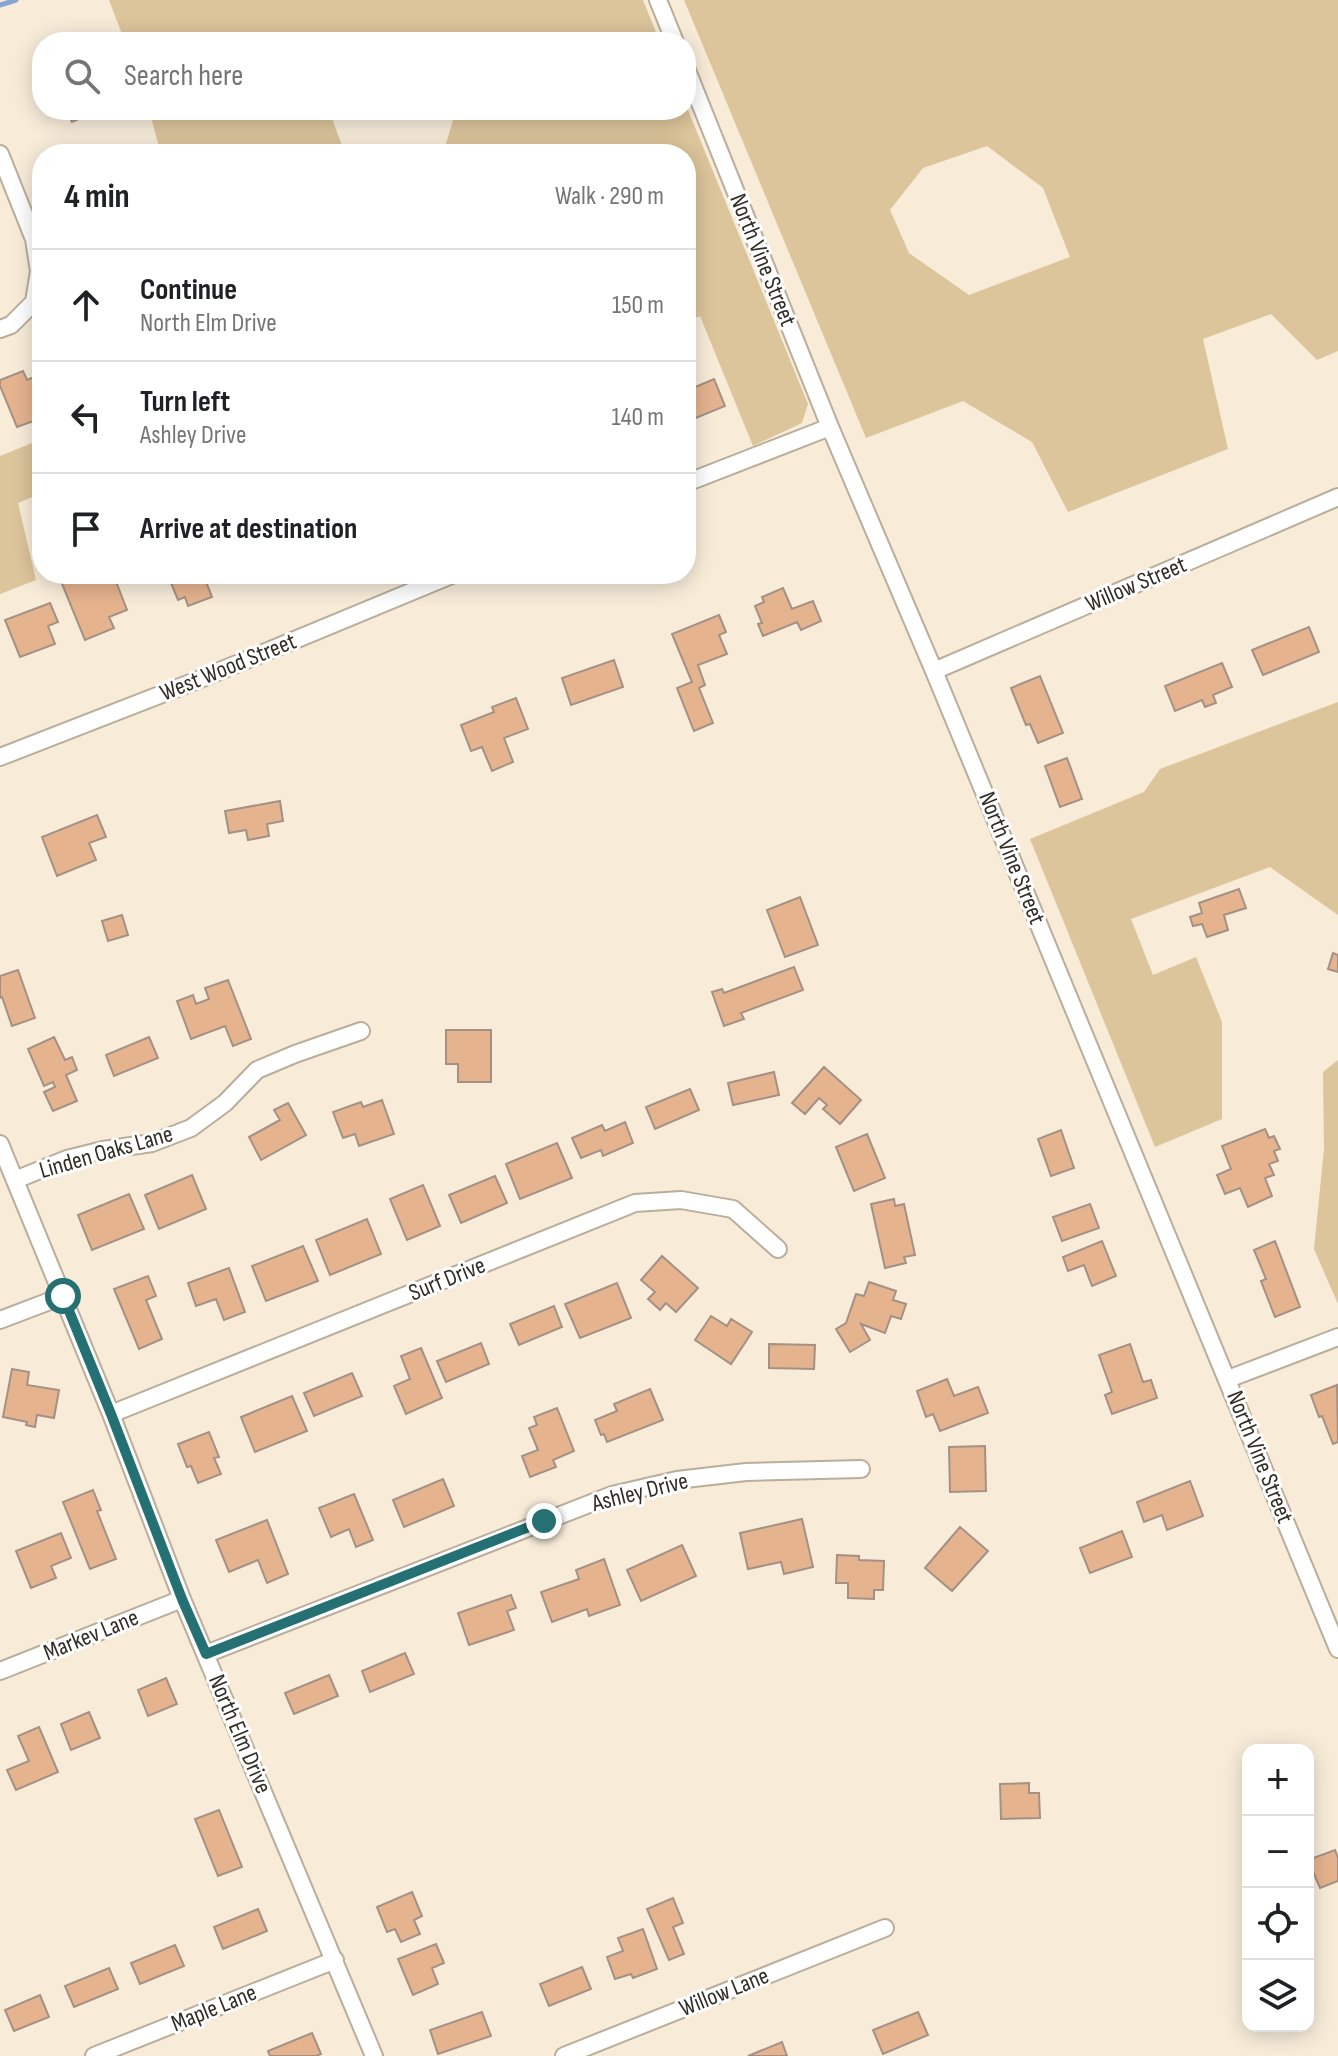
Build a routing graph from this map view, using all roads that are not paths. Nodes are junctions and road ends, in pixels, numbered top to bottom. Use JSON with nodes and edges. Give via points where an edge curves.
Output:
{"nodes":[{"id":1,"x":658,"y":0,"type":"edge"},
{"id":2,"x":671,"y":32,"type":"edge"},
{"id":3,"x":696,"y":93,"type":"edge"},
{"id":4,"x":0,"y":154,"type":"edge"},
{"id":5,"x":32,"y":234,"type":"edge"},
{"id":6,"x":32,"y":304,"type":"edge"},
{"id":7,"x":0,"y":329,"type":"edge"},
{"id":8,"x":830,"y":427,"type":"junction"},
{"id":9,"x":696,"y":479,"type":"edge"},
{"id":10,"x":1338,"y":497,"type":"edge"},
{"id":11,"x":430,"y":584,"type":"edge"},
{"id":12,"x":934,"y":671,"type":"junction"},
{"id":13,"x":0,"y":757,"type":"edge"},
{"id":14,"x":361,"y":1031,"type":"dead end"},
{"id":15,"x":0,"y":1144,"type":"edge"},
{"id":16,"x":15,"y":1180,"type":"junction"},
{"id":17,"x":778,"y":1249,"type":"dead end"},
{"id":18,"x":63,"y":1296,"type":"junction"},
{"id":19,"x":0,"y":1320,"type":"edge"},
{"id":20,"x":1338,"y":1337,"type":"edge"},
{"id":21,"x":1228,"y":1379,"type":"junction"},
{"id":22,"x":111,"y":1414,"type":"junction"},
{"id":23,"x":861,"y":1469,"type":"dead end"},
{"id":24,"x":182,"y":1599,"type":"junction"},
{"id":25,"x":1338,"y":1649,"type":"edge"},
{"id":26,"x":206,"y":1654,"type":"junction"},
{"id":27,"x":0,"y":1671,"type":"edge"},
{"id":28,"x":885,"y":1928,"type":"dead end"},
{"id":29,"x":335,"y":1960,"type":"junction"},
{"id":30,"x":94,"y":2056,"type":"edge"},
{"id":31,"x":374,"y":2056,"type":"edge"},
{"id":32,"x":564,"y":2056,"type":"edge"}],
"edges":[{"from":1,"to":2,"type":"street"},
{"from":3,"to":8,"type":"street","name":"North Vine Street"},
{"from":4,"to":5,"type":"street"},
{"from":6,"to":7,"type":"street"},
{"from":8,"to":9,"type":"street"},
{"from":8,"to":12,"type":"street","name":"North Vine Street"},
{"from":10,"to":12,"type":"street","name":"Willow Street"},
{"from":11,"to":13,"type":"street","name":"West Wood Street"},
{"from":12,"to":21,"type":"street","name":"North Vine Street"},
{"from":14,"to":16,"type":"street","name":"Linden Oaks Lane","via":[[257,1070],[191,1128],[152,1143],[67,1159]]},
{"from":15,"to":16,"type":"street","name":"North Elm Drive"},
{"from":16,"to":18,"type":"street","name":"North Elm Drive"},
{"from":17,"to":22,"type":"street","name":"Surf Drive","via":[[733,1209],[681,1200],[635,1203]]},
{"from":18,"to":19,"type":"street"},
{"from":18,"to":22,"type":"street","name":"North Elm Drive"},
{"from":20,"to":21,"type":"street"},
{"from":21,"to":25,"type":"street","name":"North Vine Street"},
{"from":22,"to":24,"type":"street","name":"North Elm Drive"},
{"from":23,"to":26,"type":"street","name":"Ashley Drive","via":[[746,1472],[612,1495]]},
{"from":24,"to":26,"type":"street","name":"North Elm Drive"},
{"from":24,"to":27,"type":"street","name":"Markev Lane"},
{"from":26,"to":29,"type":"street","name":"North Elm Drive"},
{"from":28,"to":32,"type":"street","name":"Willow Lane"},
{"from":29,"to":30,"type":"street","name":"Maple Lane"},
{"from":29,"to":31,"type":"street","name":"North Elm Drive"}]}
